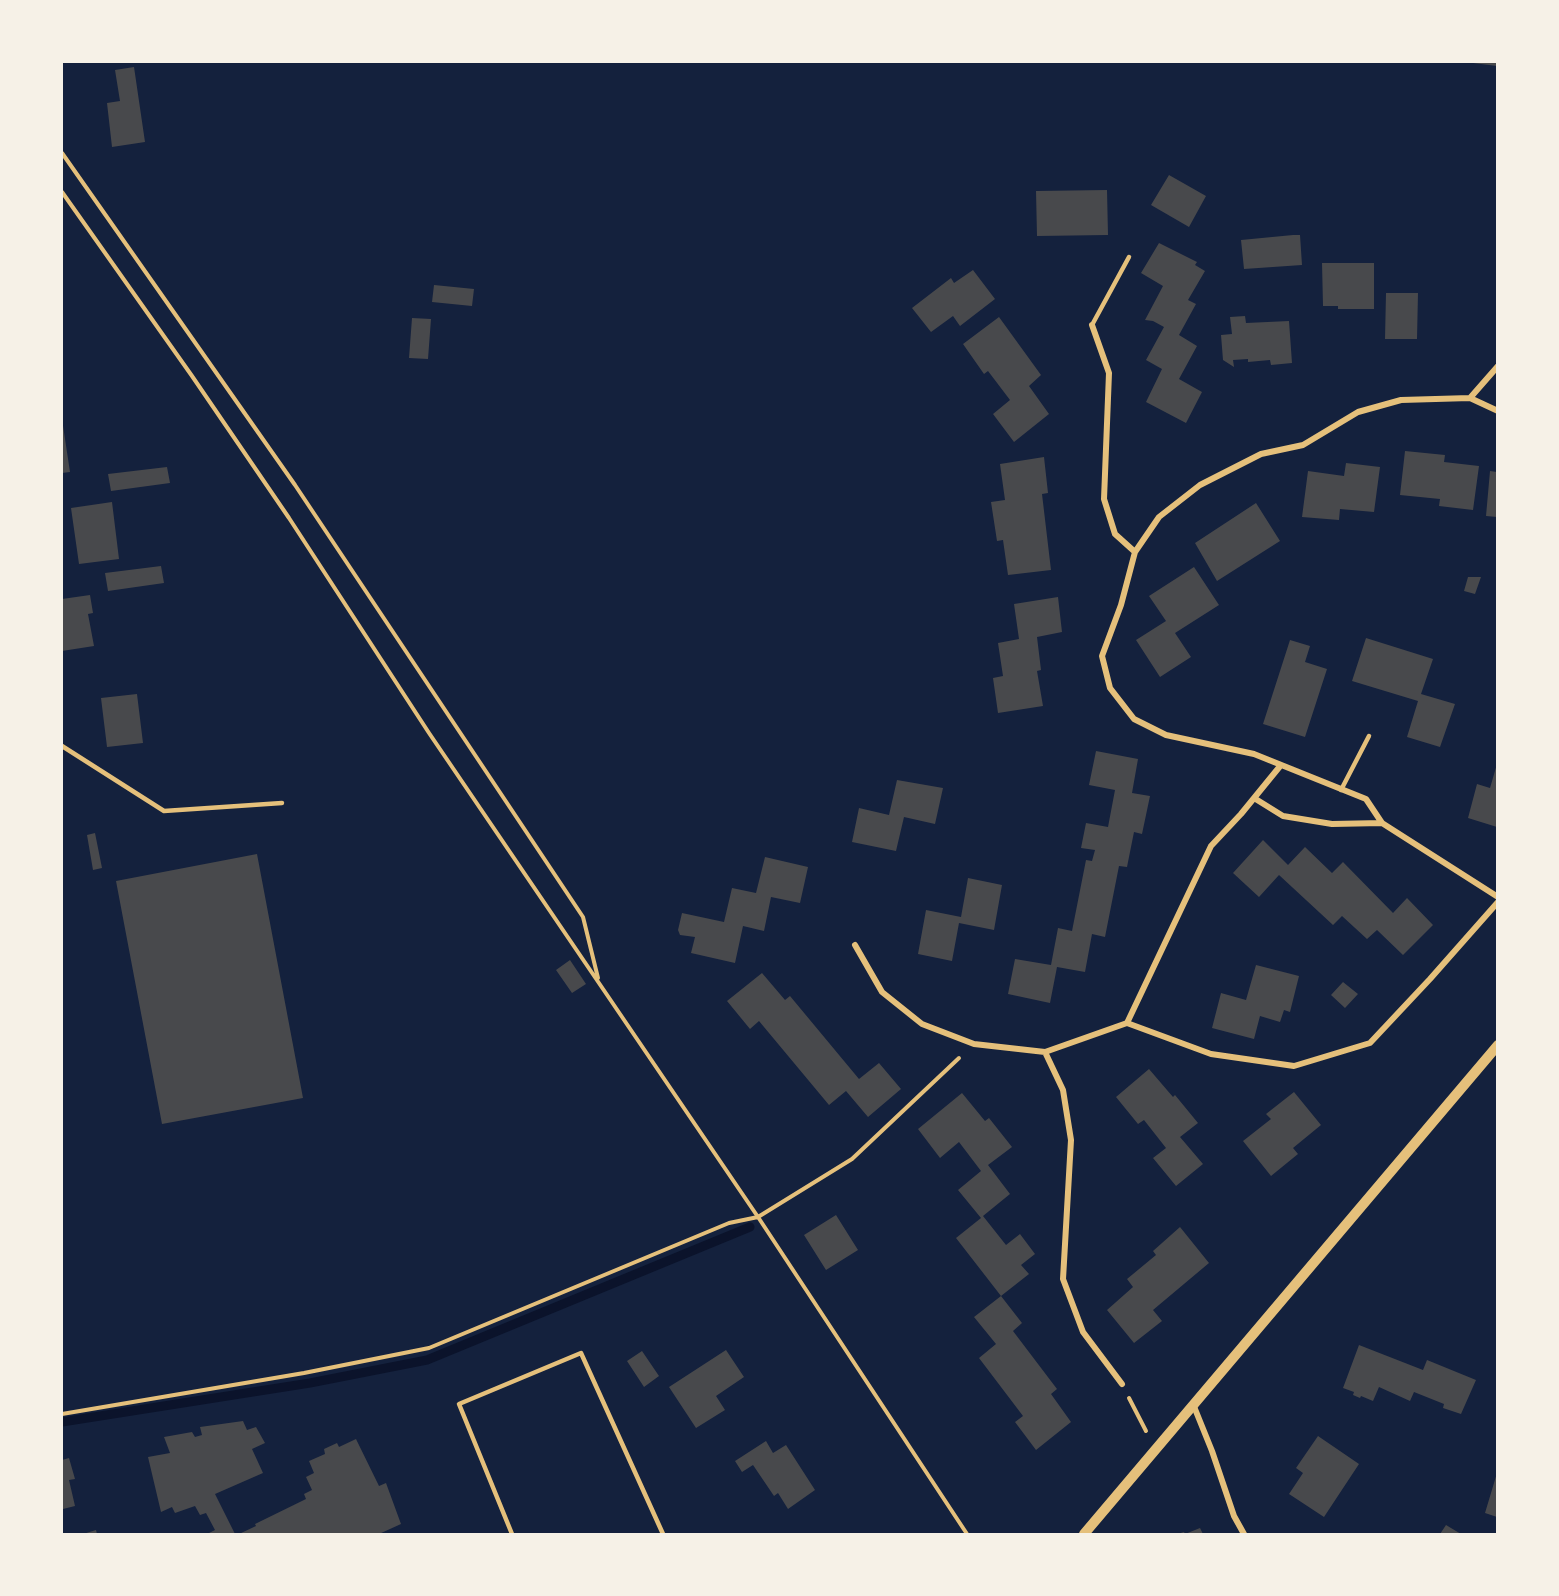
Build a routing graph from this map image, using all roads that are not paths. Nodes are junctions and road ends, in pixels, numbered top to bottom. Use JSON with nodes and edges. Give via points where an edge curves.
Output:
{"nodes":[{"id":1,"x":1128,"y":257,"type":"dead end"},
{"id":2,"x":1092,"y":325,"type":"joint"},
{"id":3,"x":1497,"y":366,"type":"edge"},
{"id":4,"x":1470,"y":398,"type":"junction"},
{"id":5,"x":1497,"y":411,"type":"edge"},
{"id":6,"x":1135,"y":552,"type":"junction"},
{"id":7,"x":1369,"y":736,"type":"dead end"},
{"id":8,"x":62,"y":746,"type":"edge"},
{"id":9,"x":1281,"y":765,"type":"junction"},
{"id":10,"x":1341,"y":789,"type":"junction"},
{"id":11,"x":1254,"y":798,"type":"junction"},
{"id":12,"x":282,"y":803,"type":"dead end"},
{"id":13,"x":1382,"y":823,"type":"junction"},
{"id":14,"x":1497,"y":897,"type":"edge"},
{"id":15,"x":1497,"y":902,"type":"edge"},
{"id":16,"x":855,"y":945,"type":"dead end"},
{"id":17,"x":1127,"y":1023,"type":"junction"},
{"id":18,"x":1497,"y":1045,"type":"edge"},
{"id":19,"x":1045,"y":1052,"type":"junction"},
{"id":20,"x":1122,"y":1384,"type":"road end"},
{"id":21,"x":1193,"y":1404,"type":"junction"},
{"id":22,"x":512,"y":1534,"type":"edge"},
{"id":23,"x":663,"y":1534,"type":"edge"},
{"id":24,"x":1084,"y":1534,"type":"edge"},
{"id":25,"x":1244,"y":1534,"type":"edge"}],
"edges":[{"from":1,"to":2,"type":"lane"},
{"from":2,"to":6,"type":"street","via":[[1109,373],[1104,499],[1115,534]]},
{"from":3,"to":4,"type":"street"},
{"from":4,"to":5,"type":"street"},
{"from":4,"to":6,"type":"street","via":[[1401,399],[1358,412],[1303,444],[1261,454],[1191,491],[1159,517]]},
{"from":6,"to":9,"type":"street","via":[[1102,656],[1110,688],[1134,719],[1167,735],[1254,754]]},
{"from":7,"to":10,"type":"lane"},
{"from":8,"to":12,"type":"lane","via":[[164,811]]},
{"from":9,"to":10,"type":"street"},
{"from":9,"to":11,"type":"street"},
{"from":10,"to":13,"type":"street","via":[[1365,799]]},
{"from":11,"to":13,"type":"street","via":[[1283,816],[1332,824]]},
{"from":11,"to":17,"type":"street","via":[[1212,846]]},
{"from":13,"to":14,"type":"street"},
{"from":15,"to":17,"type":"street","via":[[1370,1043],[1294,1066],[1211,1054]]},
{"from":16,"to":19,"type":"street","via":[[882,992],[922,1024],[974,1044]]},
{"from":17,"to":19,"type":"street"},
{"from":18,"to":21,"type":"street"},
{"from":19,"to":20,"type":"street","via":[[1063,1090],[1071,1140],[1063,1279],[1083,1332]]},
{"from":21,"to":24,"type":"street"},
{"from":21,"to":25,"type":"street"},
{"from":22,"to":23,"type":"lane","via":[[459,1404],[581,1353]]}]}
